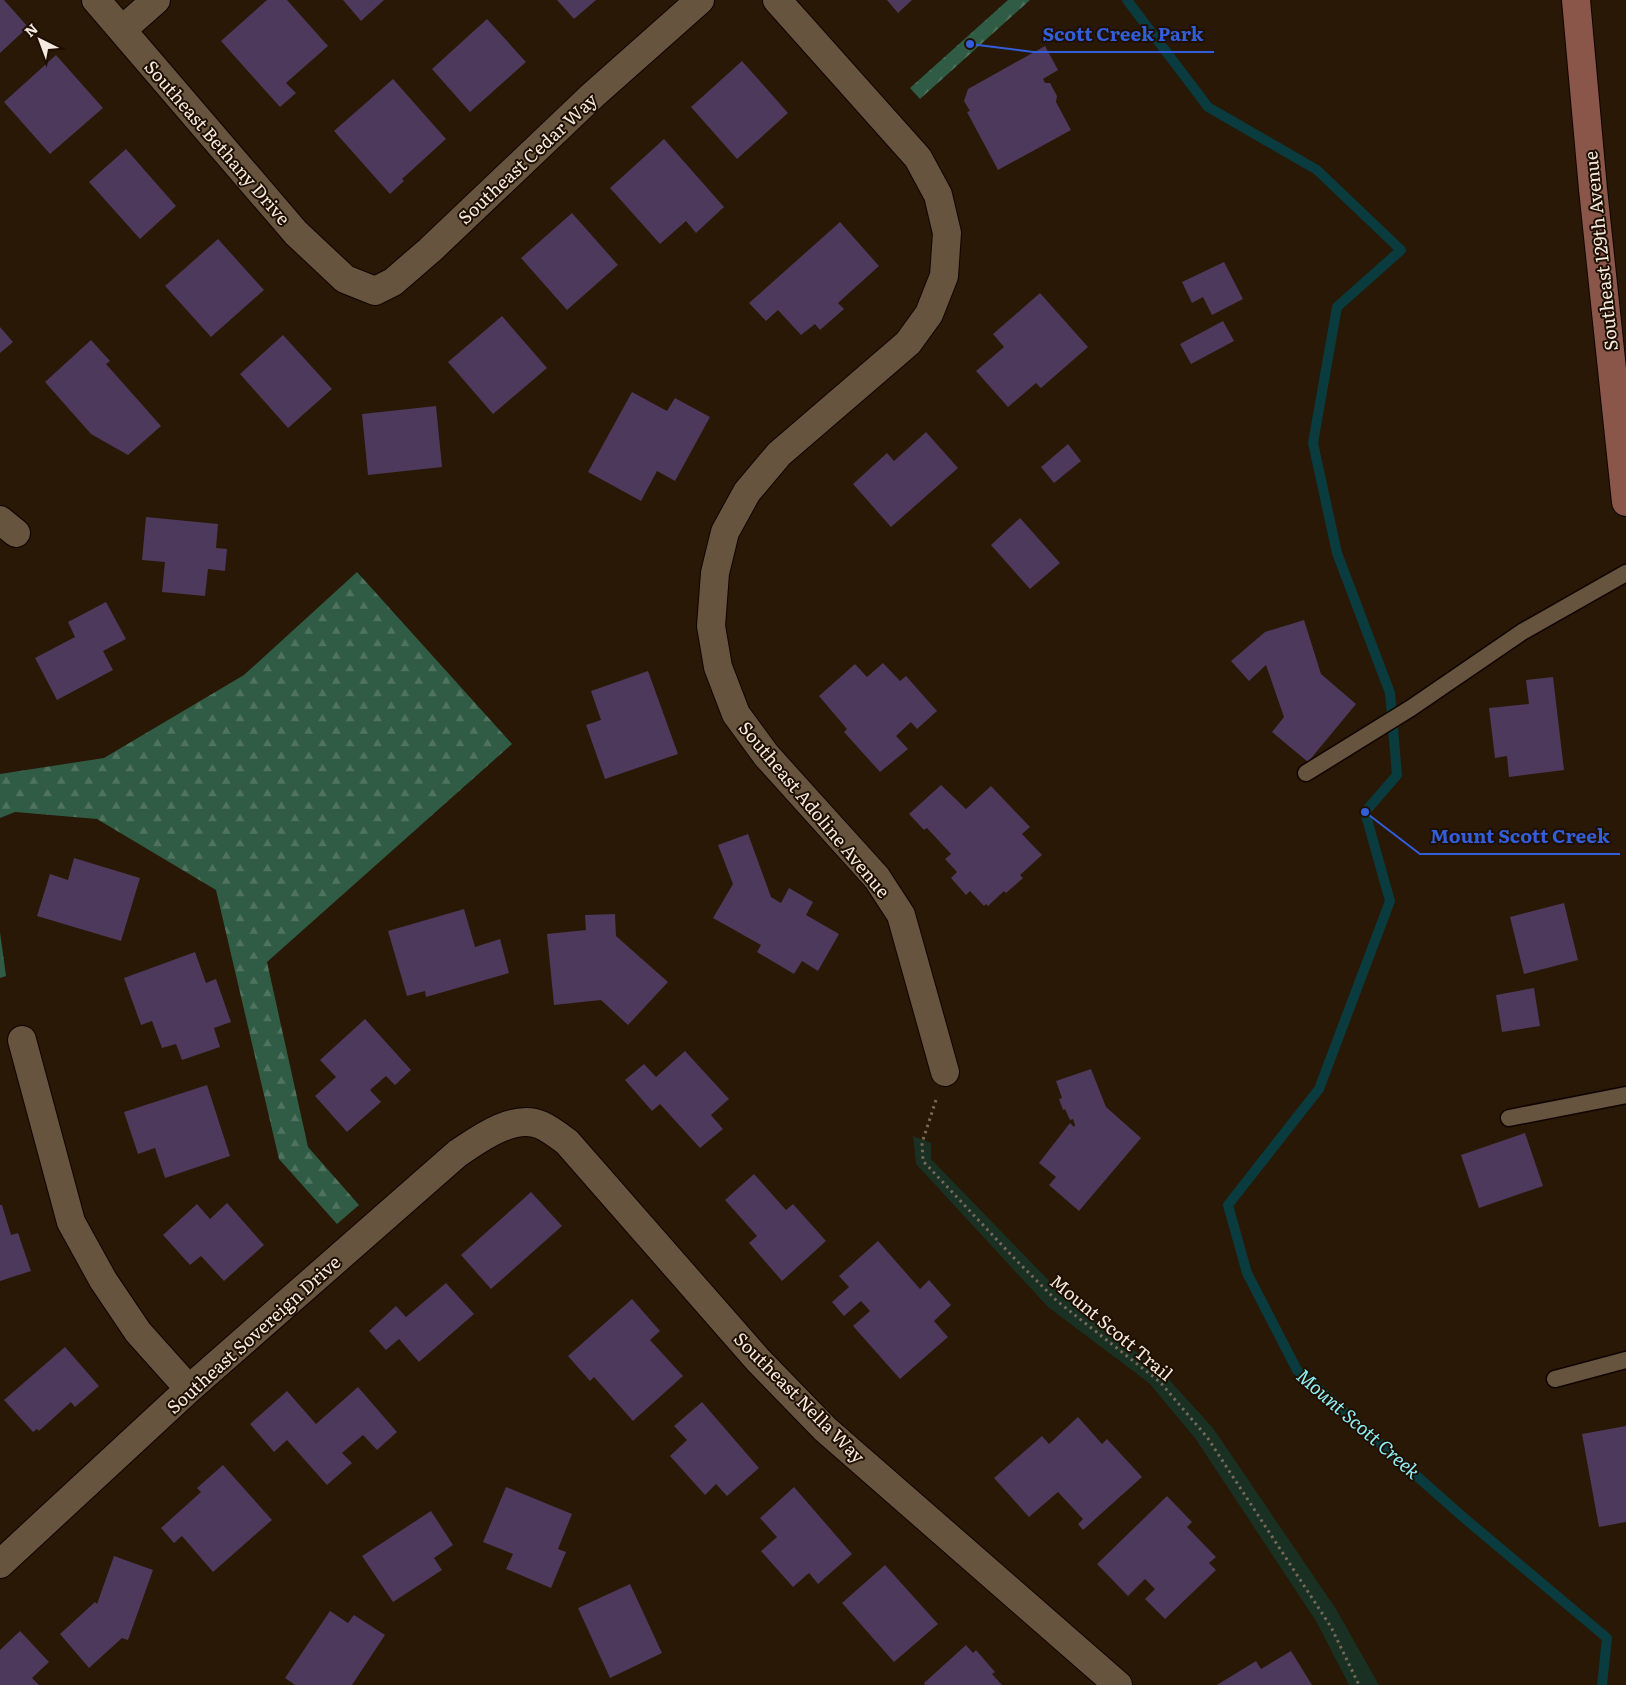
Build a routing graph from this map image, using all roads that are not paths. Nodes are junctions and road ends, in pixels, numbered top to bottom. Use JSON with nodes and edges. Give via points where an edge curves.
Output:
{"nodes":[{"id":1,"x":96,"y":0,"type":"edge"},
{"id":2,"x":156,"y":0,"type":"edge"},
{"id":3,"x":700,"y":0,"type":"edge"},
{"id":4,"x":777,"y":0,"type":"edge"},
{"id":5,"x":1576,"y":0,"type":"edge"},
{"id":6,"x":122,"y":30,"type":"junction"},
{"id":7,"x":346,"y":279,"type":"joint"},
{"id":8,"x":1624,"y":469,"type":"edge"},
{"id":9,"x":1626,"y":502,"type":"edge"},
{"id":10,"x":1626,"y":573,"type":"edge"},
{"id":11,"x":1306,"y":773,"type":"dead end"},
{"id":12,"x":22,"y":1040,"type":"dead end"},
{"id":13,"x":945,"y":1072,"type":"road end"},
{"id":14,"x":1626,"y":1095,"type":"edge"},
{"id":15,"x":1509,"y":1118,"type":"dead end"},
{"id":16,"x":519,"y":1122,"type":"joint"},
{"id":17,"x":1626,"y":1360,"type":"edge"},
{"id":18,"x":1555,"y":1379,"type":"dead end"},
{"id":19,"x":189,"y":1389,"type":"junction"},
{"id":20,"x":0,"y":1564,"type":"edge"},
{"id":21,"x":1118,"y":1685,"type":"edge"}],
"edges":[{"from":1,"to":6,"type":"street","name":"Southeast Bethany Drive"},
{"from":2,"to":6,"type":"street"},
{"from":3,"to":7,"type":"street","name":"Southeast Cedar Way","via":[[393,282],[375,291]]},
{"from":4,"to":13,"type":"street","name":"Southeast Adoline Avenue","via":[[918,158],[938,195],[947,233],[944,276],[929,314],[908,343],[779,454],[747,492],[725,532],[715,573],[711,626],[718,667],[736,714],[766,755],[877,878],[901,915]]},
{"from":5,"to":8,"type":"main road","name":"Southeast 129th Avenue"},
{"from":6,"to":7,"type":"street","name":"Southeast Bethany Drive","via":[[296,233]]},
{"from":8,"to":9,"type":"main road","name":"Southeast 129th Avenue"},
{"from":10,"to":11,"type":"lane","via":[[1522,632],[1411,708]]},
{"from":12,"to":19,"type":"street","via":[[71,1222],[103,1280],[138,1332]]},
{"from":14,"to":15,"type":"lane"},
{"from":16,"to":19,"type":"street","name":"Southeast Sovereign Drive","via":[[492,1131],[458,1153]]},
{"from":16,"to":21,"type":"street","name":"Southeast Nella Way","via":[[539,1124],[567,1142],[758,1360],[825,1429]]},
{"from":17,"to":18,"type":"lane"},
{"from":19,"to":20,"type":"street","name":"Southeast Sovereign Drive"}]}
